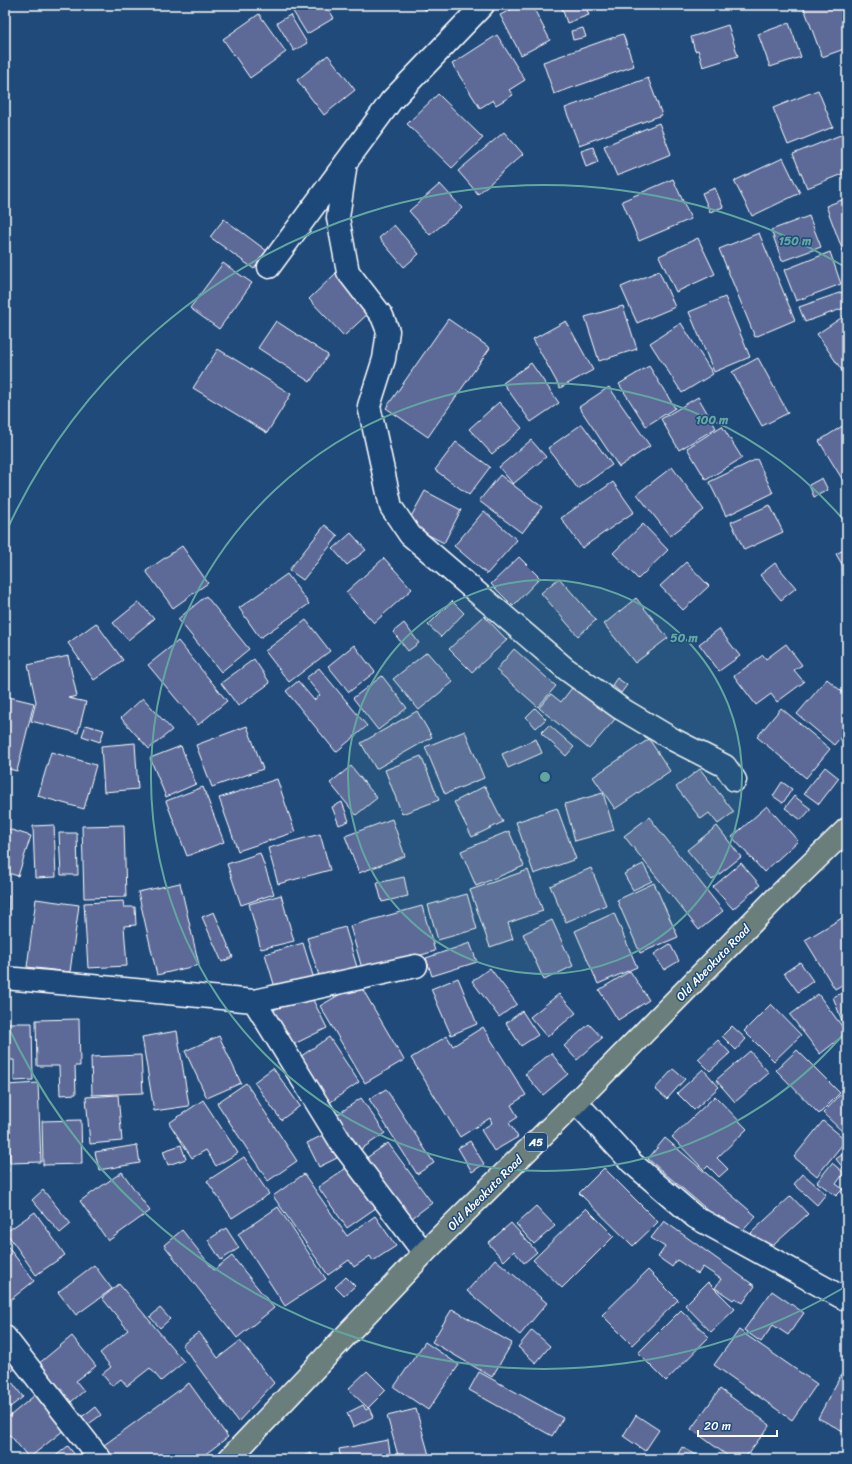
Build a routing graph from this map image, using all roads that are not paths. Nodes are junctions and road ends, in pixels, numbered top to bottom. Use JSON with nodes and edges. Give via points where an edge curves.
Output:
{"nodes":[{"id":1,"x":483,"y":5,"type":"edge"},
{"id":2,"x":346,"y":162,"type":"junction"},
{"id":3,"x":269,"y":267,"type":"dead end"},
{"id":4,"x":736,"y":780,"type":"dead end"},
{"id":5,"x":847,"y":829,"type":"edge"},
{"id":6,"x":416,"y":966,"type":"dead end"},
{"id":7,"x":5,"y":978,"type":"edge"},
{"id":8,"x":254,"y":1001,"type":"junction"},
{"id":9,"x":576,"y":1102,"type":"junction"},
{"id":10,"x":424,"y":1253,"type":"junction"},
{"id":11,"x":847,"y":1300,"type":"edge"},
{"id":12,"x":5,"y":1337,"type":"edge"},
{"id":13,"x":100,"y":1459,"type":"edge"},
{"id":14,"x":229,"y":1459,"type":"edge"}],
"edges":[{"from":1,"to":2,"type":"street","via":[[391,101]]},
{"from":2,"to":3,"type":"street"},
{"from":2,"to":4,"type":"street","via":[[338,218],[348,272],[382,316],[388,331],[384,359],[369,406],[391,507],[410,535],[566,669],[620,708],[725,766]]},
{"from":5,"to":9,"type":"highway","name":"Old Abeokuta Road","number":"A5"},
{"from":6,"to":8,"type":"street"},
{"from":7,"to":8,"type":"street"},
{"from":8,"to":10,"type":"street","via":[[342,1144]]},
{"from":9,"to":10,"type":"highway","name":"Old Abeokuta Road","number":"A5"},
{"from":9,"to":11,"type":"street","via":[[632,1163],[694,1217]]},
{"from":10,"to":14,"type":"highway","name":"Old Abeokuta Road","number":"A5"},
{"from":12,"to":13,"type":"street"}]}
